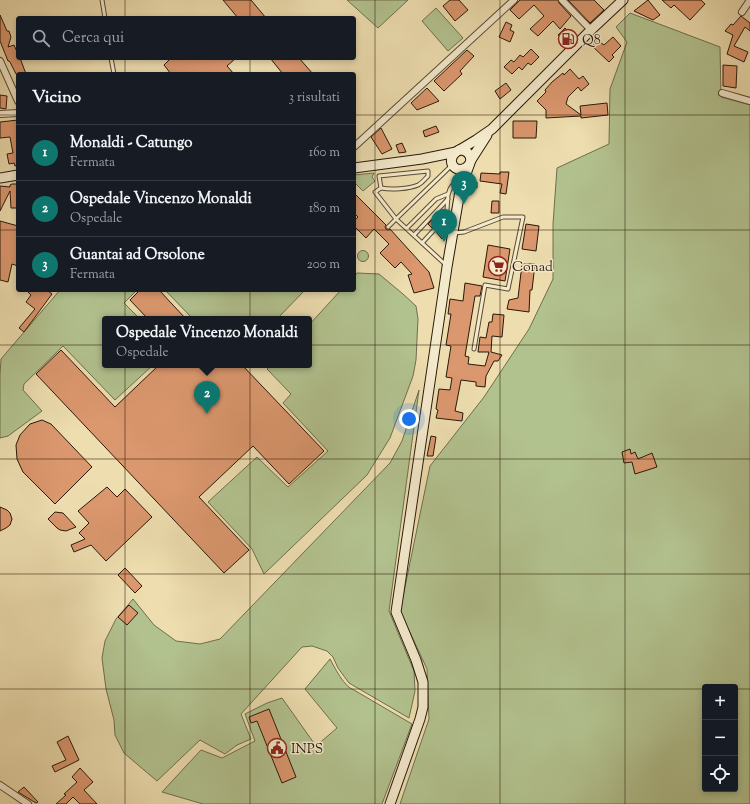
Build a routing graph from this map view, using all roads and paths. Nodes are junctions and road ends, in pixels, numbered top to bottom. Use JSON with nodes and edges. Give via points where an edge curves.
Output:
{"nodes":[{"id":1,"x":102,"y":0,"type":"edge"},
{"id":2,"x":514,"y":0,"type":"edge"},
{"id":3,"x":562,"y":0,"type":"edge"},
{"id":4,"x":623,"y":0,"type":"edge"},
{"id":5,"x":750,"y":0,"type":"edge"},
{"id":6,"x":742,"y":12,"type":"dead end"},
{"id":7,"x":105,"y":16,"type":"edge"},
{"id":8,"x":591,"y":30,"type":"junction"},
{"id":9,"x":111,"y":60,"type":"edge"},
{"id":10,"x":0,"y":61,"type":"edge"},
{"id":11,"x":114,"y":72,"type":"edge"},
{"id":12,"x":722,"y":93,"type":"dead end"},
{"id":13,"x":16,"y":97,"type":"edge"},
{"id":14,"x":750,"y":101,"type":"edge"},
{"id":15,"x":16,"y":113,"type":"edge"},
{"id":16,"x":0,"y":114,"type":"edge"},
{"id":17,"x":492,"y":129,"type":"junction"},
{"id":18,"x":356,"y":145,"type":"edge"},
{"id":19,"x":457,"y":151,"type":"junction"},
{"id":20,"x":422,"y":159,"type":"junction"},
{"id":21,"x":470,"y":163,"type":"junction"},
{"id":22,"x":454,"y":166,"type":"junction"},
{"id":23,"x":356,"y":168,"type":"edge"},
{"id":24,"x":16,"y":175,"type":"edge"},
{"id":25,"x":458,"y":177,"type":"junction"},
{"id":26,"x":0,"y":178,"type":"edge"},
{"id":27,"x":382,"y":188,"type":"junction"},
{"id":28,"x":460,"y":191,"type":"junction"},
{"id":29,"x":448,"y":194,"type":"junction"},
{"id":30,"x":448,"y":199,"type":"junction"},
{"id":31,"x":396,"y":219,"type":"junction"},
{"id":32,"x":388,"y":227,"type":"dead end"},
{"id":33,"x":406,"y":228,"type":"junction"},
{"id":34,"x":453,"y":233,"type":"junction"},
{"id":35,"x":414,"y":235,"type":"junction"},
{"id":36,"x":422,"y":243,"type":"junction"},
{"id":37,"x":447,"y":267,"type":"junction"},
{"id":38,"x":474,"y":349,"type":"dead end"},
{"id":39,"x":0,"y":785,"type":"edge"},
{"id":40,"x":28,"y":804,"type":"edge"},
{"id":41,"x":390,"y":804,"type":"edge"}],
"edges":[{"from":1,"to":7,"type":"lane"},
{"from":2,"to":18,"type":"street"},
{"from":3,"to":8,"type":"street"},
{"from":4,"to":8,"type":"street"},
{"from":5,"to":6,"type":"street"},
{"from":8,"to":17,"type":"street"},
{"from":9,"to":11,"type":"lane"},
{"from":10,"to":13,"type":"street"},
{"from":12,"to":14,"type":"street"},
{"from":15,"to":16,"type":"street"},
{"from":17,"to":19,"type":"street"},
{"from":17,"to":21,"type":"street"},
{"from":19,"to":20,"type":"street"},
{"from":19,"to":21,"type":"street","via":[[468,152]]},
{"from":19,"to":22,"type":"street","via":[[451,157]]},
{"from":20,"to":22,"type":"street"},
{"from":20,"to":23,"type":"street"},
{"from":21,"to":22,"type":"street","via":[[463,170]]},
{"from":21,"to":28,"type":"street"},
{"from":22,"to":25,"type":"street"},
{"from":22,"to":31,"type":"lane"},
{"from":24,"to":26,"type":"street"},
{"from":25,"to":28,"type":"street"},
{"from":25,"to":29,"type":"lane"},
{"from":27,"to":27,"type":"lane","via":[[413,187],[428,176],[428,171],[379,176]]},
{"from":27,"to":31,"type":"lane","via":[[375,192]]},
{"from":28,"to":34,"type":"street"},
{"from":29,"to":30,"type":"lane"},
{"from":29,"to":33,"type":"lane","via":[[436,200]]},
{"from":30,"to":35,"type":"lane"},
{"from":30,"to":36,"type":"lane","via":[[445,218]]},
{"from":31,"to":32,"type":"lane"},
{"from":31,"to":33,"type":"lane"},
{"from":33,"to":35,"type":"lane"},
{"from":34,"to":37,"type":"street"},
{"from":34,"to":38,"type":"lane","via":[[464,232],[503,216],[523,216],[508,289],[485,284]]},
{"from":35,"to":36,"type":"lane"},
{"from":36,"to":37,"type":"lane"},
{"from":37,"to":41,"type":"street","via":[[396,612],[423,682],[423,707]]},
{"from":39,"to":40,"type":"street"}]}
